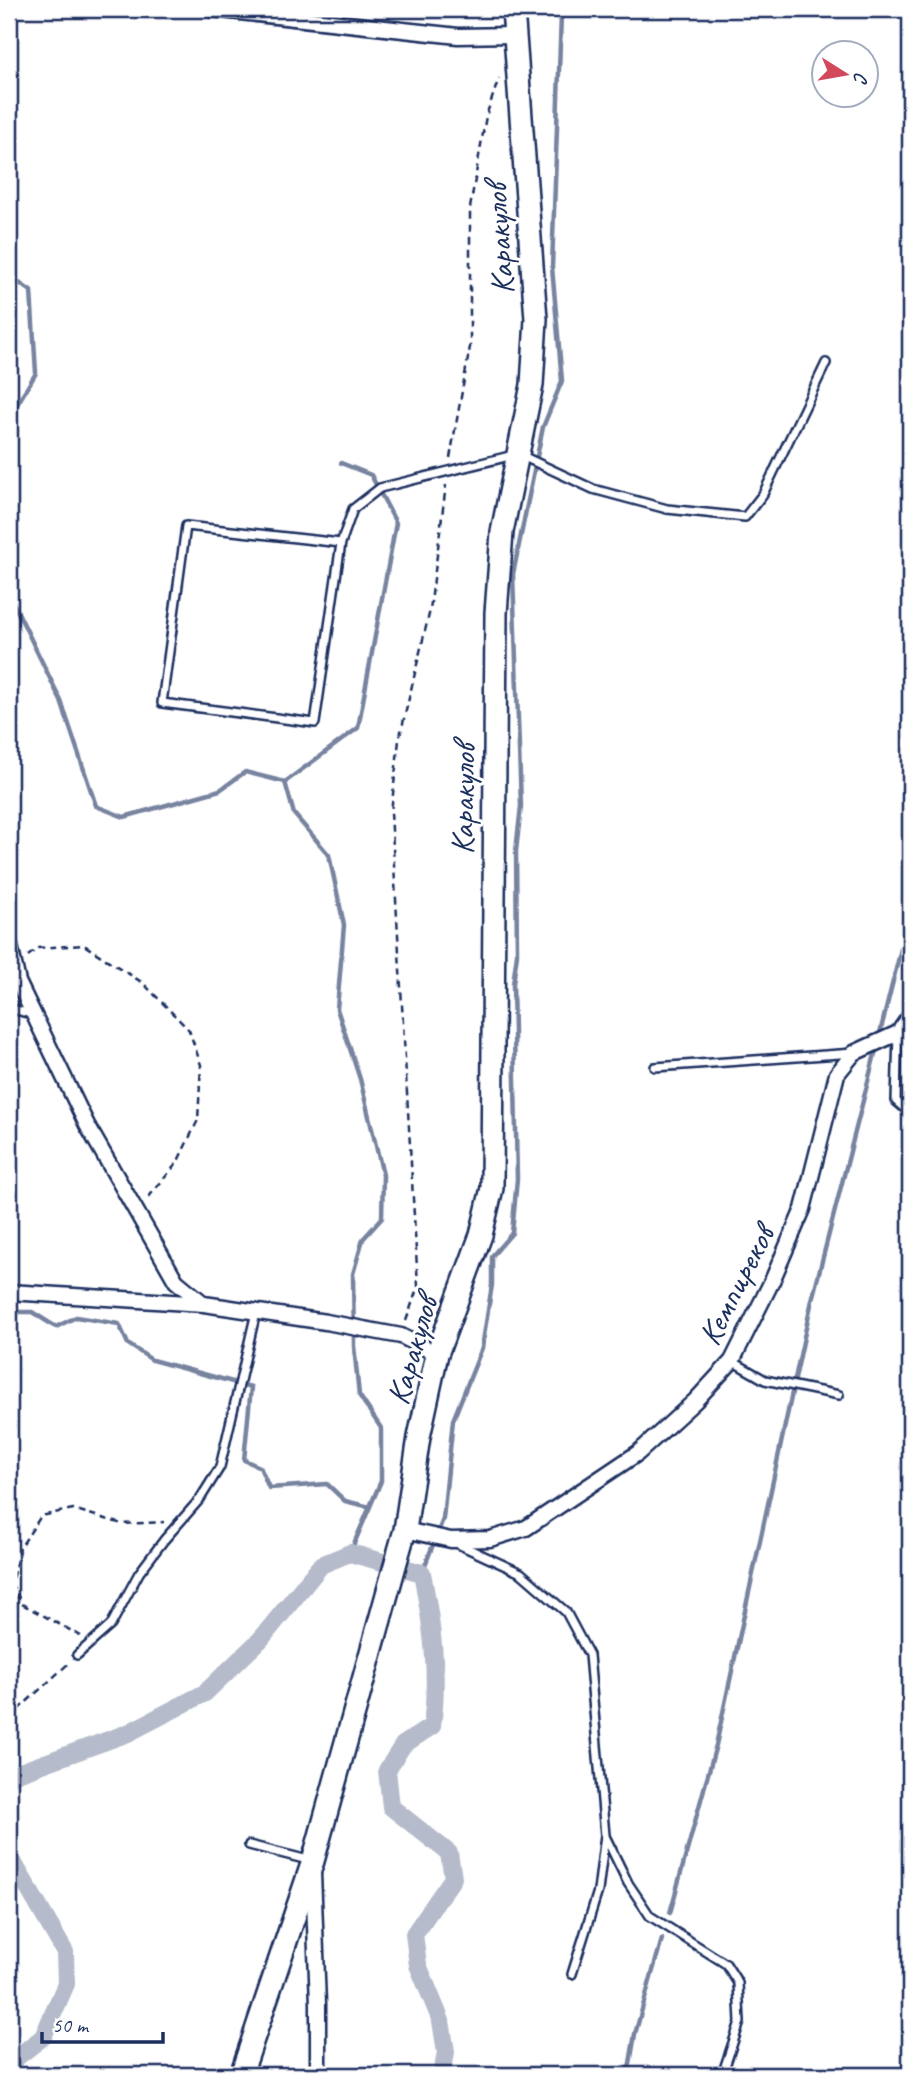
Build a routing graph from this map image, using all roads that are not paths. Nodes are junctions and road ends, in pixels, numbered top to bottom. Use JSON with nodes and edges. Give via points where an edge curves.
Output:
{"nodes":[{"id":1,"x":211,"y":9,"type":"edge"},
{"id":2,"x":513,"y":9,"type":"edge"},
{"id":3,"x":513,"y":35,"type":"junction"},
{"id":4,"x":827,"y":363,"type":"dead end"},
{"id":5,"x":518,"y":454,"type":"junction"},
{"id":6,"x":341,"y":543,"type":"junction"},
{"id":7,"x":9,"y":942,"type":"edge"},
{"id":8,"x":9,"y":1008,"type":"edge"},
{"id":9,"x":35,"y":1015,"type":"junction"},
{"id":10,"x":910,"y":1016,"type":"edge"},
{"id":11,"x":899,"y":1035,"type":"edge"},
{"id":12,"x":860,"y":1050,"type":"junction"},
{"id":13,"x":655,"y":1067,"type":"dead end"},
{"id":14,"x":910,"y":1113,"type":"edge"},
{"id":15,"x":9,"y":1292,"type":"edge"},
{"id":16,"x":204,"y":1304,"type":"junction"},
{"id":17,"x":256,"y":1312,"type":"junction"},
{"id":18,"x":437,"y":1354,"type":"junction"},
{"id":19,"x":732,"y":1361,"type":"junction"},
{"id":20,"x":839,"y":1395,"type":"dead end"},
{"id":21,"x":405,"y":1530,"type":"junction"},
{"id":22,"x":451,"y":1541,"type":"junction"},
{"id":23,"x":77,"y":1655,"type":"road end"},
{"id":24,"x":605,"y":1835,"type":"junction"},
{"id":25,"x":248,"y":1845,"type":"dead end"},
{"id":26,"x":313,"y":1861,"type":"junction"},
{"id":27,"x":572,"y":1974,"type":"dead end"},
{"id":28,"x":241,"y":2075,"type":"edge"},
{"id":29,"x":318,"y":2075,"type":"edge"},
{"id":30,"x":722,"y":2075,"type":"edge"}],
"edges":[{"from":1,"to":3,"type":"street","via":[[458,36]]},
{"from":2,"to":3,"type":"main road","name":"Каракулов"},
{"from":3,"to":5,"type":"main road","name":"Каракулов","via":[[536,319],[532,385]]},
{"from":4,"to":5,"type":"lane","via":[[763,494],[745,517],[667,509],[593,489]]},
{"from":5,"to":6,"type":"lane","via":[[380,488],[353,509]]},
{"from":5,"to":18,"type":"main road","name":"Каракулов","via":[[502,532],[496,613],[492,1188],[481,1235]]},
{"from":6,"to":6,"type":"lane","via":[[315,723],[162,703],[186,526]]},
{"from":7,"to":9,"type":"street","via":[[18,982]]},
{"from":8,"to":9,"type":"lane"},
{"from":9,"to":16,"type":"street","via":[[87,1125],[176,1281]]},
{"from":10,"to":11,"type":"street"},
{"from":11,"to":12,"type":"street"},
{"from":11,"to":14,"type":"lane","via":[[896,1101]]},
{"from":12,"to":13,"type":"lane"},
{"from":12,"to":19,"type":"street","name":"Кемпиреков","via":[[837,1074],[803,1209]]},
{"from":15,"to":16,"type":"street"},
{"from":16,"to":17,"type":"street"},
{"from":17,"to":18,"type":"street","via":[[401,1336]]},
{"from":17,"to":23,"type":"lane","via":[[220,1467],[200,1499],[139,1573],[111,1625]]},
{"from":18,"to":21,"type":"main road","name":"Каракулов"},
{"from":19,"to":20,"type":"lane","via":[[765,1380]]},
{"from":19,"to":22,"type":"street","name":"Кемпиреков","via":[[638,1453],[526,1528],[490,1539]]},
{"from":21,"to":22,"type":"street","name":"Кемпиреков"},
{"from":21,"to":26,"type":"main road","name":"Каракулов"},
{"from":22,"to":24,"type":"lane","via":[[521,1573],[566,1612],[589,1655]]},
{"from":24,"to":27,"type":"lane","via":[[598,1891]]},
{"from":24,"to":30,"type":"lane","via":[[628,1884],[650,1916],[726,1964],[738,1983],[740,2022]]},
{"from":25,"to":26,"type":"lane"},
{"from":26,"to":28,"type":"main road","name":"Каракулов"},
{"from":26,"to":29,"type":"street"}]}
